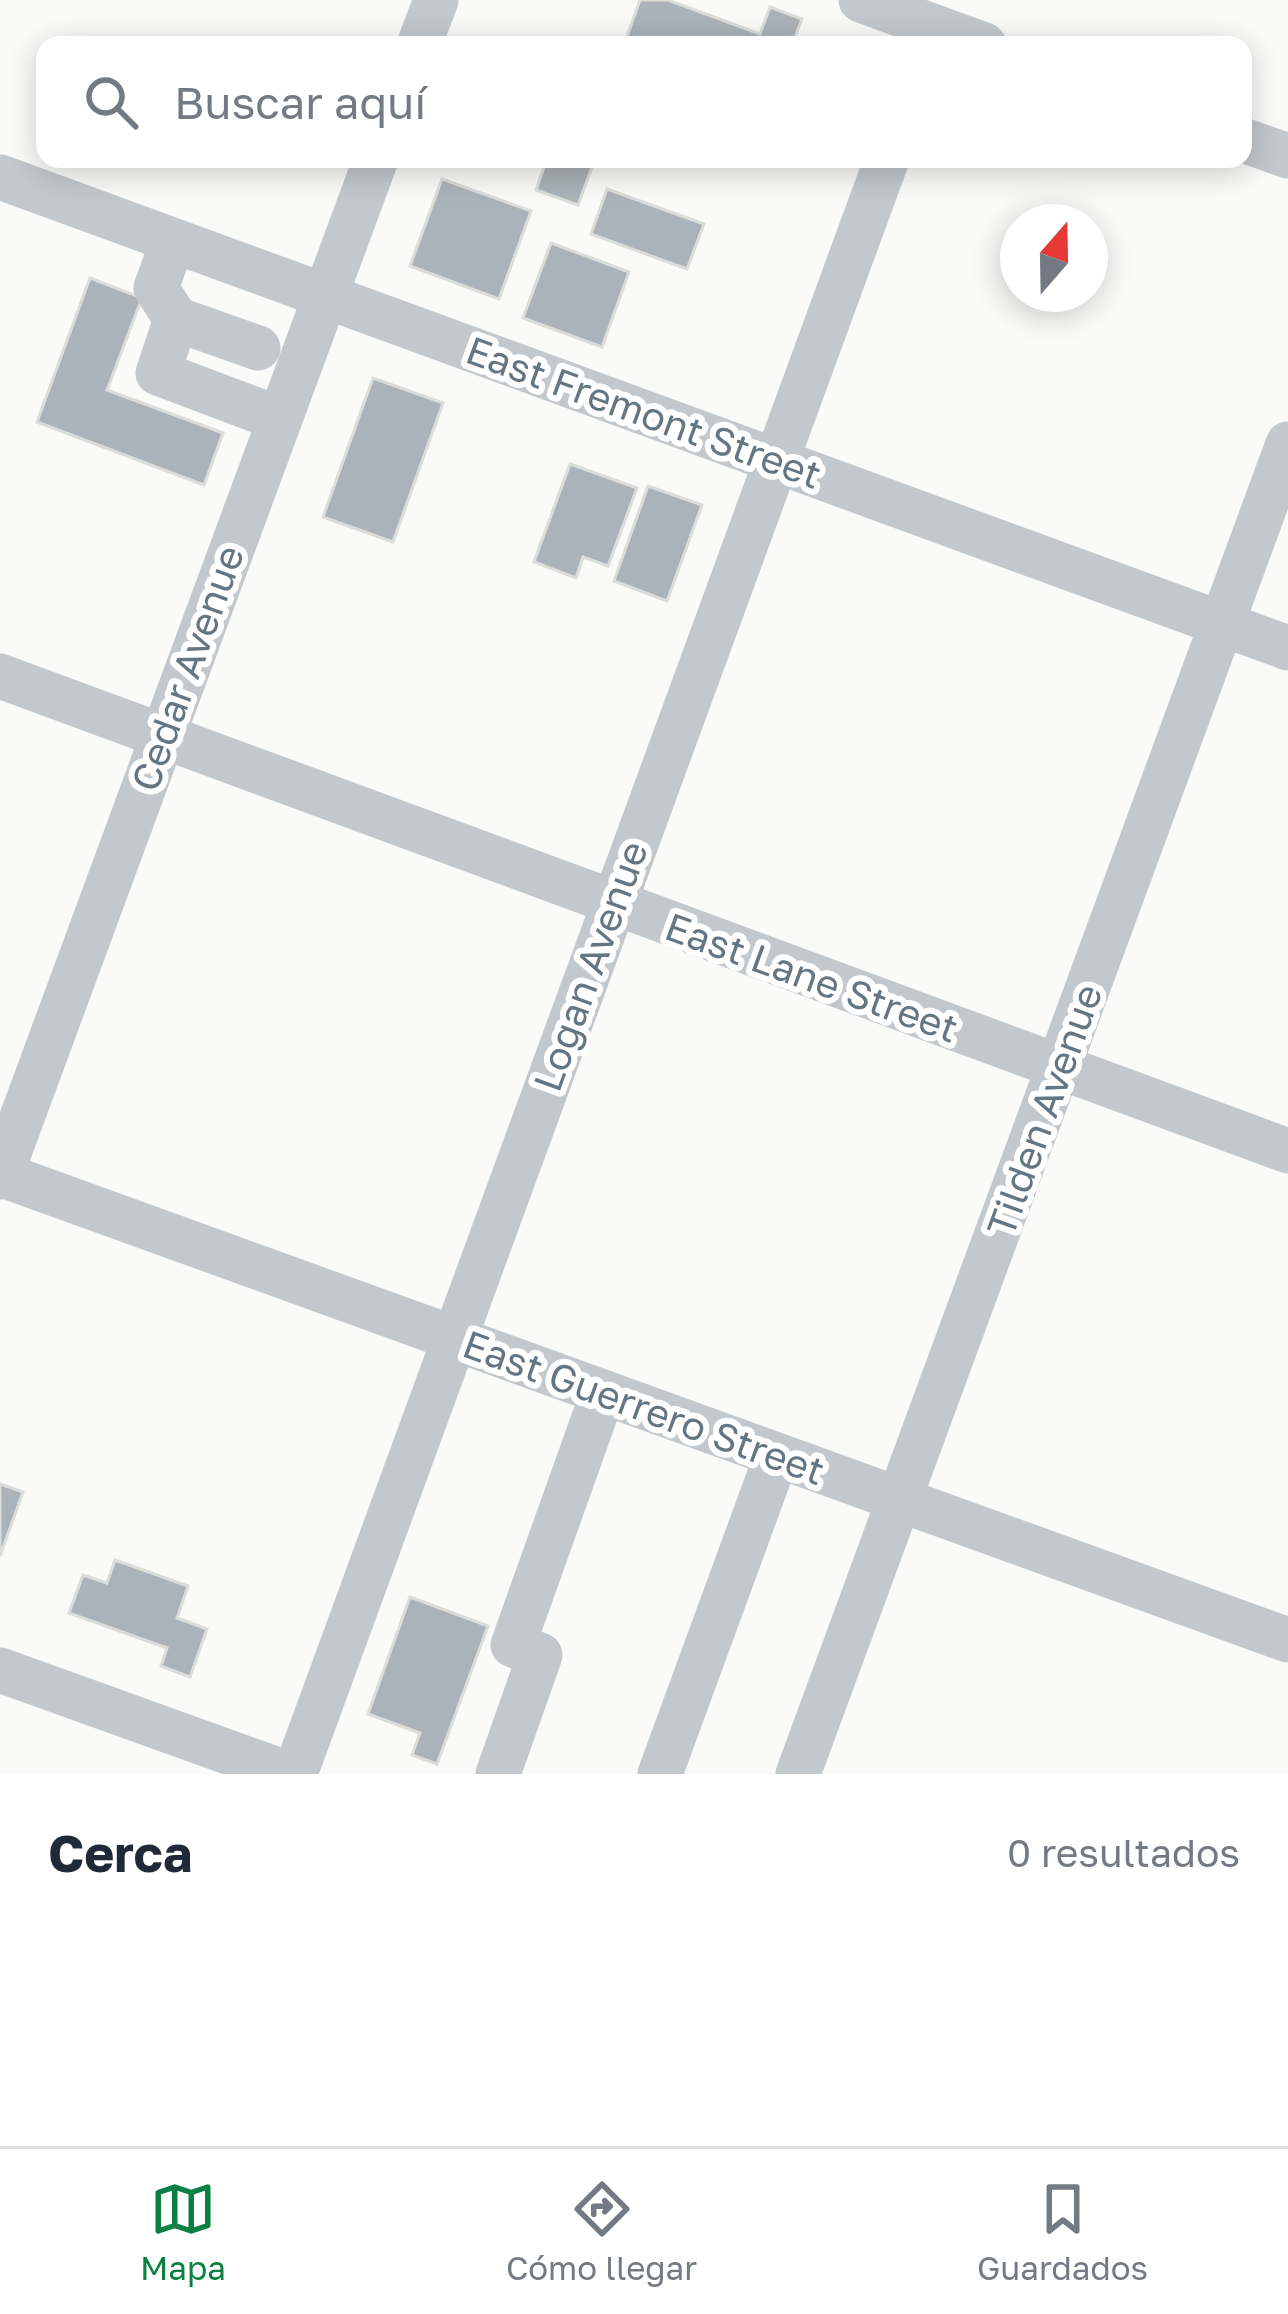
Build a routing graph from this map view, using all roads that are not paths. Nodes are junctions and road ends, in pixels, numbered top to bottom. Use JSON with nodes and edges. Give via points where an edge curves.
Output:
{"nodes":[{"id":1,"x":436,"y":0,"type":"edge"},
{"id":2,"x":861,"y":0,"type":"edge"},
{"id":3,"x":937,"y":24,"type":"edge"},
{"id":4,"x":422,"y":36,"type":"edge"},
{"id":5,"x":1252,"y":143,"type":"edge"},
{"id":6,"x":1288,"y":156,"type":"edge"},
{"id":7,"x":373,"y":168,"type":"edge"},
{"id":8,"x":884,"y":168,"type":"edge"},
{"id":9,"x":0,"y":177,"type":"edge"},
{"id":10,"x":173,"y":242,"type":"junction"},
{"id":11,"x":325,"y":296,"type":"junction"},
{"id":12,"x":176,"y":319,"type":"junction"},
{"id":13,"x":258,"y":348,"type":"dead end"},
{"id":14,"x":280,"y":419,"type":"junction"},
{"id":15,"x":1288,"y":444,"type":"edge"},
{"id":16,"x":776,"y":460,"type":"junction"},
{"id":17,"x":1222,"y":624,"type":"junction"},
{"id":18,"x":1288,"y":648,"type":"edge"},
{"id":19,"x":0,"y":676,"type":"edge"},
{"id":20,"x":162,"y":736,"type":"junction"},
{"id":21,"x":613,"y":904,"type":"junction"},
{"id":22,"x":1060,"y":1068,"type":"junction"},
{"id":23,"x":1288,"y":1151,"type":"edge"},
{"id":24,"x":0,"y":1175,"type":"edge"},
{"id":25,"x":454,"y":1338,"type":"junction"},
{"id":26,"x":603,"y":1393,"type":"junction"},
{"id":27,"x":777,"y":1455,"type":"junction"},
{"id":28,"x":901,"y":1500,"type":"junction"},
{"id":29,"x":1288,"y":1640,"type":"edge"},
{"id":30,"x":0,"y":1670,"type":"edge"},
{"id":31,"x":292,"y":1774,"type":"edge"},
{"id":32,"x":498,"y":1774,"type":"edge"},
{"id":33,"x":661,"y":1774,"type":"edge"},
{"id":34,"x":798,"y":1774,"type":"edge"}],
"edges":[{"from":1,"to":4,"type":"street"},
{"from":2,"to":3,"type":"street"},
{"from":5,"to":6,"type":"street"},
{"from":7,"to":11,"type":"street","name":"Cedar Avenue"},
{"from":8,"to":16,"type":"street","name":"Logan Avenue"},
{"from":9,"to":10,"type":"street","name":"East Fremont Street"},
{"from":10,"to":11,"type":"street","name":"East Fremont Street"},
{"from":10,"to":12,"type":"street","via":[[156,288]]},
{"from":11,"to":14,"type":"street","name":"Cedar Avenue"},
{"from":11,"to":16,"type":"street","name":"East Fremont Street"},
{"from":12,"to":13,"type":"street"},
{"from":12,"to":14,"type":"street","via":[[158,374]]},
{"from":14,"to":20,"type":"street","name":"Cedar Avenue"},
{"from":15,"to":17,"type":"street","name":"Tilden Avenue"},
{"from":16,"to":17,"type":"street","name":"East Fremont Street"},
{"from":16,"to":21,"type":"street","name":"Logan Avenue"},
{"from":17,"to":18,"type":"street","name":"East Fremont Street"},
{"from":17,"to":22,"type":"street","name":"Tilden Avenue"},
{"from":19,"to":20,"type":"street","name":"East Lane Street"},
{"from":20,"to":21,"type":"street","name":"East Lane Street"},
{"from":20,"to":24,"type":"street","name":"Cedar Avenue"},
{"from":21,"to":22,"type":"street","name":"East Lane Street"},
{"from":21,"to":25,"type":"street","name":"Logan Avenue"},
{"from":22,"to":23,"type":"street","name":"East Lane Street"},
{"from":22,"to":28,"type":"street","name":"Tilden Avenue"},
{"from":24,"to":25,"type":"street","name":"East Guerrero Street"},
{"from":25,"to":26,"type":"street","name":"East Guerrero Street"},
{"from":25,"to":31,"type":"street","name":"Logan Avenue"},
{"from":26,"to":27,"type":"street","name":"East Guerrero Street"},
{"from":26,"to":32,"type":"street","via":[[513,1645],[540,1655]]},
{"from":27,"to":28,"type":"street","name":"East Guerrero Street"},
{"from":27,"to":33,"type":"street"},
{"from":28,"to":29,"type":"street","name":"East Guerrero Street"},
{"from":28,"to":34,"type":"street","name":"Tilden Avenue"},
{"from":30,"to":31,"type":"street"}]}
